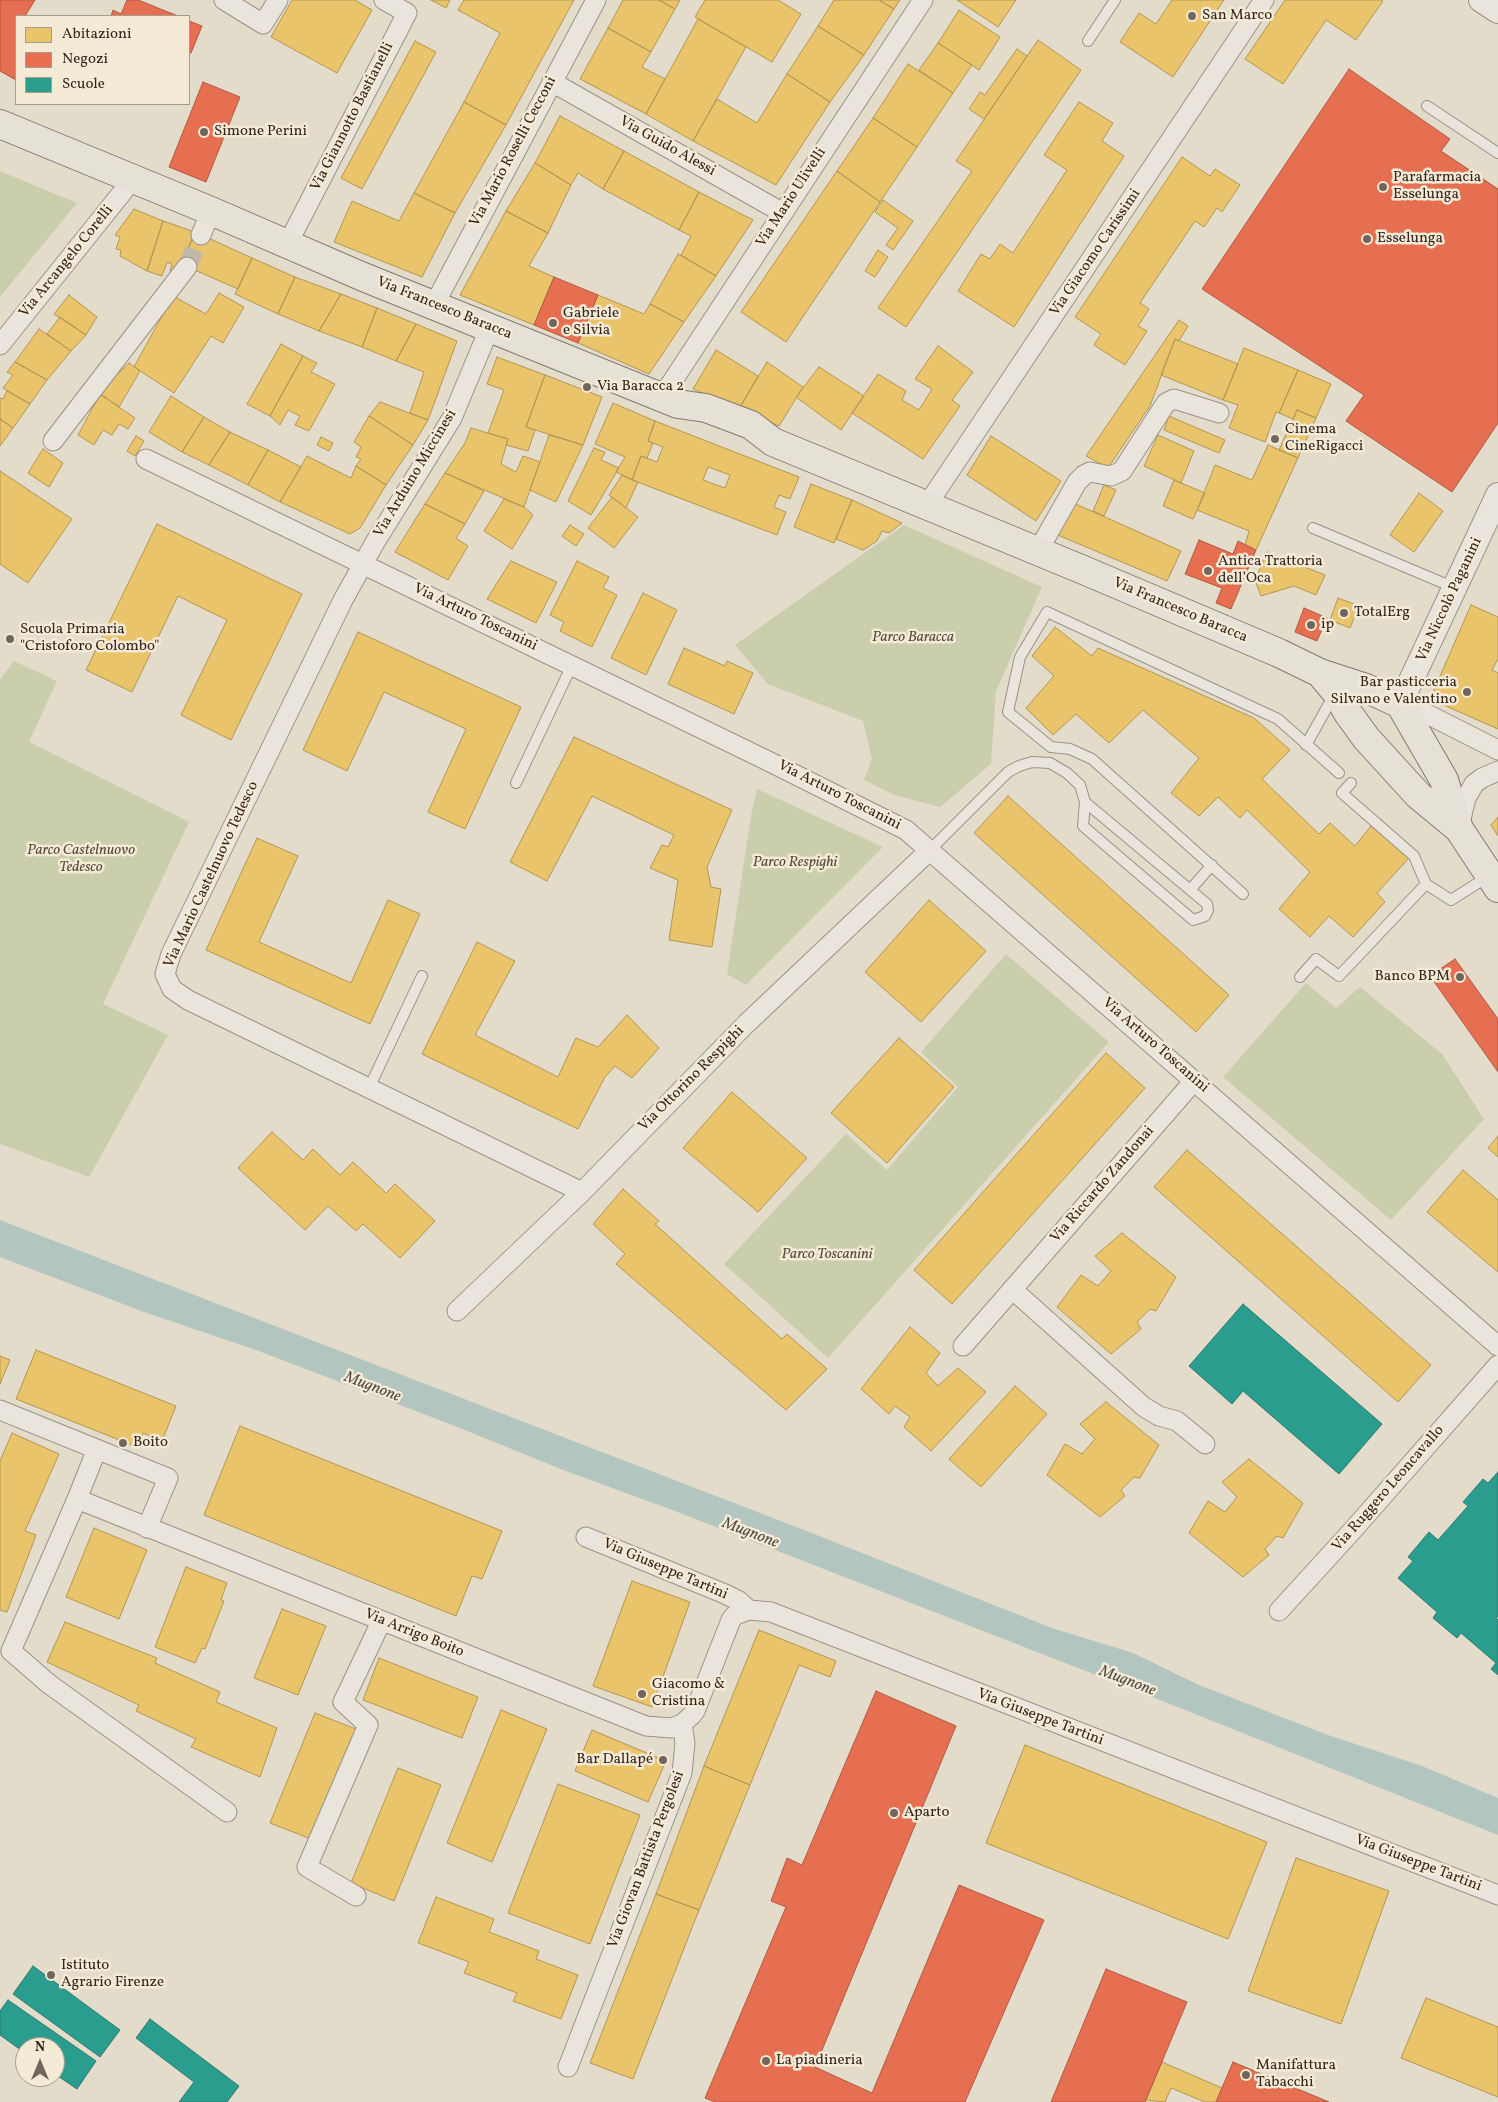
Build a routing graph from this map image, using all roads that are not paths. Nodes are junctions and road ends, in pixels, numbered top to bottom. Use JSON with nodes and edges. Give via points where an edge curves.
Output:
{"nodes":[{"id":1,"x":224,"y":0,"type":"edge"},
{"id":2,"x":278,"y":0,"type":"edge"},
{"id":3,"x":384,"y":0,"type":"edge"},
{"id":4,"x":596,"y":0,"type":"edge"},
{"id":5,"x":924,"y":0,"type":"edge"},
{"id":6,"x":1116,"y":0,"type":"edge"},
{"id":7,"x":1264,"y":0,"type":"edge"},
{"id":8,"x":1481,"y":0,"type":"edge"},
{"id":9,"x":1498,"y":11,"type":"edge"},
{"id":10,"x":1088,"y":42,"type":"dead end"},
{"id":11,"x":552,"y":82,"type":"junction"},
{"id":12,"x":1427,"y":106,"type":"dead end"},
{"id":13,"x":0,"y":124,"type":"edge"},
{"id":14,"x":1498,"y":153,"type":"edge"},
{"id":15,"x":133,"y":179,"type":"junction"},
{"id":16,"x":783,"y":212,"type":"junction"},
{"id":17,"x":287,"y":245,"type":"junction"},
{"id":18,"x":187,"y":267,"type":"tunnel mouth"},
{"id":19,"x":434,"y":305,"type":"junction"},
{"id":20,"x":490,"y":328,"type":"junction"},
{"id":21,"x":0,"y":345,"type":"edge"},
{"id":22,"x":670,"y":400,"type":"junction"},
{"id":23,"x":1218,"y":413,"type":"dead end"},
{"id":24,"x":53,"y":441,"type":"dead end"},
{"id":25,"x":146,"y":459,"type":"dead end"},
{"id":26,"x":1498,"y":495,"type":"edge"},
{"id":27,"x":927,"y":506,"type":"junction"},
{"id":28,"x":1313,"y":528,"type":"dead end"},
{"id":29,"x":1038,"y":551,"type":"junction"},
{"id":30,"x":363,"y":563,"type":"junction"},
{"id":31,"x":1455,"y":588,"type":"junction"},
{"id":32,"x":572,"y":665,"type":"junction"},
{"id":33,"x":1328,"y":682,"type":"junction"},
{"id":34,"x":1400,"y":704,"type":"junction"},
{"id":35,"x":1306,"y":745,"type":"junction"},
{"id":36,"x":1061,"y":748,"type":"junction"},
{"id":37,"x":1498,"y":750,"type":"edge"},
{"id":38,"x":1056,"y":766,"type":"junction"},
{"id":39,"x":1498,"y":771,"type":"edge"},
{"id":40,"x":1339,"y":773,"type":"dead end"},
{"id":41,"x":516,"y":783,"type":"dead end"},
{"id":42,"x":1351,"y":783,"type":"dead end"},
{"id":43,"x":1085,"y":802,"type":"junction"},
{"id":44,"x":1459,"y":829,"type":"junction"},
{"id":45,"x":930,"y":850,"type":"junction"},
{"id":46,"x":1212,"y":865,"type":"junction"},
{"id":47,"x":1494,"y":882,"type":"edge"},
{"id":48,"x":1426,"y":884,"type":"junction"},
{"id":49,"x":1190,"y":890,"type":"junction"},
{"id":50,"x":1244,"y":894,"type":"dead end"},
{"id":51,"x":422,"y":976,"type":"dead end"},
{"id":52,"x":1300,"y":977,"type":"dead end"},
{"id":53,"x":1194,"y":1081,"type":"junction"},
{"id":54,"x":369,"y":1088,"type":"junction"},
{"id":55,"x":582,"y":1192,"type":"junction"},
{"id":56,"x":1012,"y":1289,"type":"junction"},
{"id":57,"x":456,"y":1311,"type":"dead end"},
{"id":58,"x":963,"y":1346,"type":"dead end"},
{"id":59,"x":1498,"y":1346,"type":"edge"},
{"id":60,"x":1498,"y":1365,"type":"edge"},
{"id":61,"x":0,"y":1410,"type":"edge"},
{"id":62,"x":1205,"y":1444,"type":"dead end"},
{"id":63,"x":97,"y":1449,"type":"junction"},
{"id":64,"x":77,"y":1499,"type":"junction"},
{"id":65,"x":147,"y":1528,"type":"junction"},
{"id":66,"x":586,"y":1537,"type":"dead end"},
{"id":67,"x":749,"y":1610,"type":"junction"},
{"id":68,"x":1279,"y":1611,"type":"dead end"},
{"id":69,"x":381,"y":1622,"type":"junction"},
{"id":70,"x":682,"y":1724,"type":"junction"},
{"id":71,"x":227,"y":1812,"type":"dead end"},
{"id":72,"x":356,"y":1896,"type":"dead end"},
{"id":73,"x":1498,"y":1896,"type":"edge"},
{"id":74,"x":568,"y":2067,"type":"dead end"}],
"edges":[{"from":1,"to":2,"type":"street","via":[[263,24]]},
{"from":3,"to":17,"type":"street","name":"Via Giannotto Bastianelli","via":[[408,13]]},
{"from":4,"to":11,"type":"street","name":"Via Mario Roselli Cecconi"},
{"from":5,"to":16,"type":"street","name":"Via Mario Ulivelli"},
{"from":6,"to":10,"type":"lane"},
{"from":7,"to":27,"type":"street","name":"Via Giacomo Carissimi"},
{"from":8,"to":9,"type":"street"},
{"from":11,"to":16,"type":"street","name":"Via Guido Alessi"},
{"from":11,"to":19,"type":"street","name":"Via Mario Roselli Cecconi"},
{"from":12,"to":14,"type":"lane"},
{"from":13,"to":15,"type":"main road","name":"Via Francesco Baracca"},
{"from":15,"to":17,"type":"main road","name":"Via Francesco Baracca","via":[[206,223]]},
{"from":15,"to":21,"type":"street","name":"Via Arcangelo Corelli"},
{"from":16,"to":22,"type":"street","name":"Via Mario Ulivelli"},
{"from":17,"to":19,"type":"main road","name":"Via Francesco Baracca"},
{"from":18,"to":24,"type":"street"},
{"from":19,"to":20,"type":"main road","name":"Via Francesco Baracca"},
{"from":20,"to":22,"type":"main road","name":"Via Francesco Baracca"},
{"from":20,"to":30,"type":"street","name":"Via Arduino Miccinesi","via":[[452,418]]},
{"from":22,"to":27,"type":"main road","name":"Via Francesco Baracca","via":[[706,408],[751,425],[773,442]]},
{"from":23,"to":29,"type":"street","via":[[1174,399],[1166,403],[1122,471],[1111,476],[1090,472],[1077,482]]},
{"from":25,"to":30,"type":"street","name":"Via Arturo Toscanini"},
{"from":26,"to":31,"type":"street","name":"Via Niccolò Paganini"},
{"from":27,"to":29,"type":"main road","name":"Via Francesco Baracca"},
{"from":28,"to":31,"type":"lane"},
{"from":29,"to":33,"type":"main road","name":"Via Francesco Baracca","via":[[1278,652]]},
{"from":30,"to":32,"type":"street","name":"Via Arturo Toscanini"},
{"from":30,"to":54,"type":"street","name":"Via Mario Castelnuovo Tedesco","via":[[171,954],[166,974],[170,986],[179,995]]},
{"from":31,"to":34,"type":"street","name":"Via Niccolò Paganini"},
{"from":32,"to":41,"type":"lane"},
{"from":32,"to":45,"type":"street","name":"Via Arturo Toscanini","via":[[892,821]]},
{"from":33,"to":34,"type":"main road","name":"Via Francesco Baracca","via":[[1374,715],[1390,713]]},
{"from":33,"to":35,"type":"lane","via":[[1320,723]]},
{"from":33,"to":44,"type":"main road","via":[[1366,738],[1418,795]]},
{"from":34,"to":37,"type":"street"},
{"from":34,"to":44,"type":"main road","via":[[1444,780]]},
{"from":35,"to":36,"type":"lane","via":[[1278,719],[1047,612],[1020,657],[1008,712],[1051,747]]},
{"from":35,"to":40,"type":"lane"},
{"from":36,"to":38,"type":"lane"},
{"from":36,"to":46,"type":"lane","via":[[1092,759]]},
{"from":38,"to":43,"type":"lane","via":[[1080,785]]},
{"from":38,"to":45,"type":"lane","via":[[1032,762],[1008,772]]},
{"from":39,"to":44,"type":"street","via":[[1474,784],[1466,798]]},
{"from":42,"to":48,"type":"lane","via":[[1342,793],[1414,856]]},
{"from":43,"to":49,"type":"lane"},
{"from":43,"to":49,"type":"lane","via":[[1083,826],[1193,920],[1200,920],[1208,910],[1207,904]]},
{"from":44,"to":47,"type":"main road"},
{"from":45,"to":53,"type":"street","name":"Via Arturo Toscanini"},
{"from":45,"to":55,"type":"street","name":"Via Ottorino Respighi","via":[[746,1024]]},
{"from":46,"to":49,"type":"lane"},
{"from":46,"to":50,"type":"lane"},
{"from":47,"to":48,"type":"lane","via":[[1451,900]]},
{"from":48,"to":52,"type":"lane","via":[[1338,976],[1316,959]]},
{"from":51,"to":54,"type":"lane"},
{"from":53,"to":56,"type":"street","name":"Via Riccardo Zandonai"},
{"from":53,"to":59,"type":"street","name":"Via Arturo Toscanini"},
{"from":54,"to":55,"type":"street","name":"Via Mario Castelnuovo Tedesco"},
{"from":55,"to":57,"type":"street","name":"Via Ottorino Respighi"},
{"from":56,"to":58,"type":"street","name":"Via Riccardo Zandonai"},
{"from":56,"to":62,"type":"street","via":[[1144,1407],[1177,1421]]},
{"from":60,"to":68,"type":"street","name":"Via Ruggero Leoncavallo"},
{"from":61,"to":63,"type":"street"},
{"from":63,"to":64,"type":"street"},
{"from":63,"to":65,"type":"street","via":[[168,1478]]},
{"from":64,"to":65,"type":"street","name":"Via Arrigo Boito"},
{"from":64,"to":71,"type":"street","via":[[11,1651],[49,1684]]},
{"from":65,"to":69,"type":"street","name":"Via Arrigo Boito"},
{"from":66,"to":67,"type":"street","name":"Via Giuseppe Tartini","via":[[725,1594]]},
{"from":67,"to":70,"type":"street","via":[[731,1620],[695,1711]]},
{"from":67,"to":73,"type":"street","name":"Via Giuseppe Tartini","via":[[771,1612]]},
{"from":69,"to":70,"type":"street","name":"Via Arrigo Boito","via":[[646,1726],[666,1729]]},
{"from":69,"to":72,"type":"street","via":[[343,1702],[368,1725],[307,1867]]},
{"from":70,"to":74,"type":"street","name":"Via Giovan Battista Pergolesi","via":[[685,1743],[682,1772]]}]}
